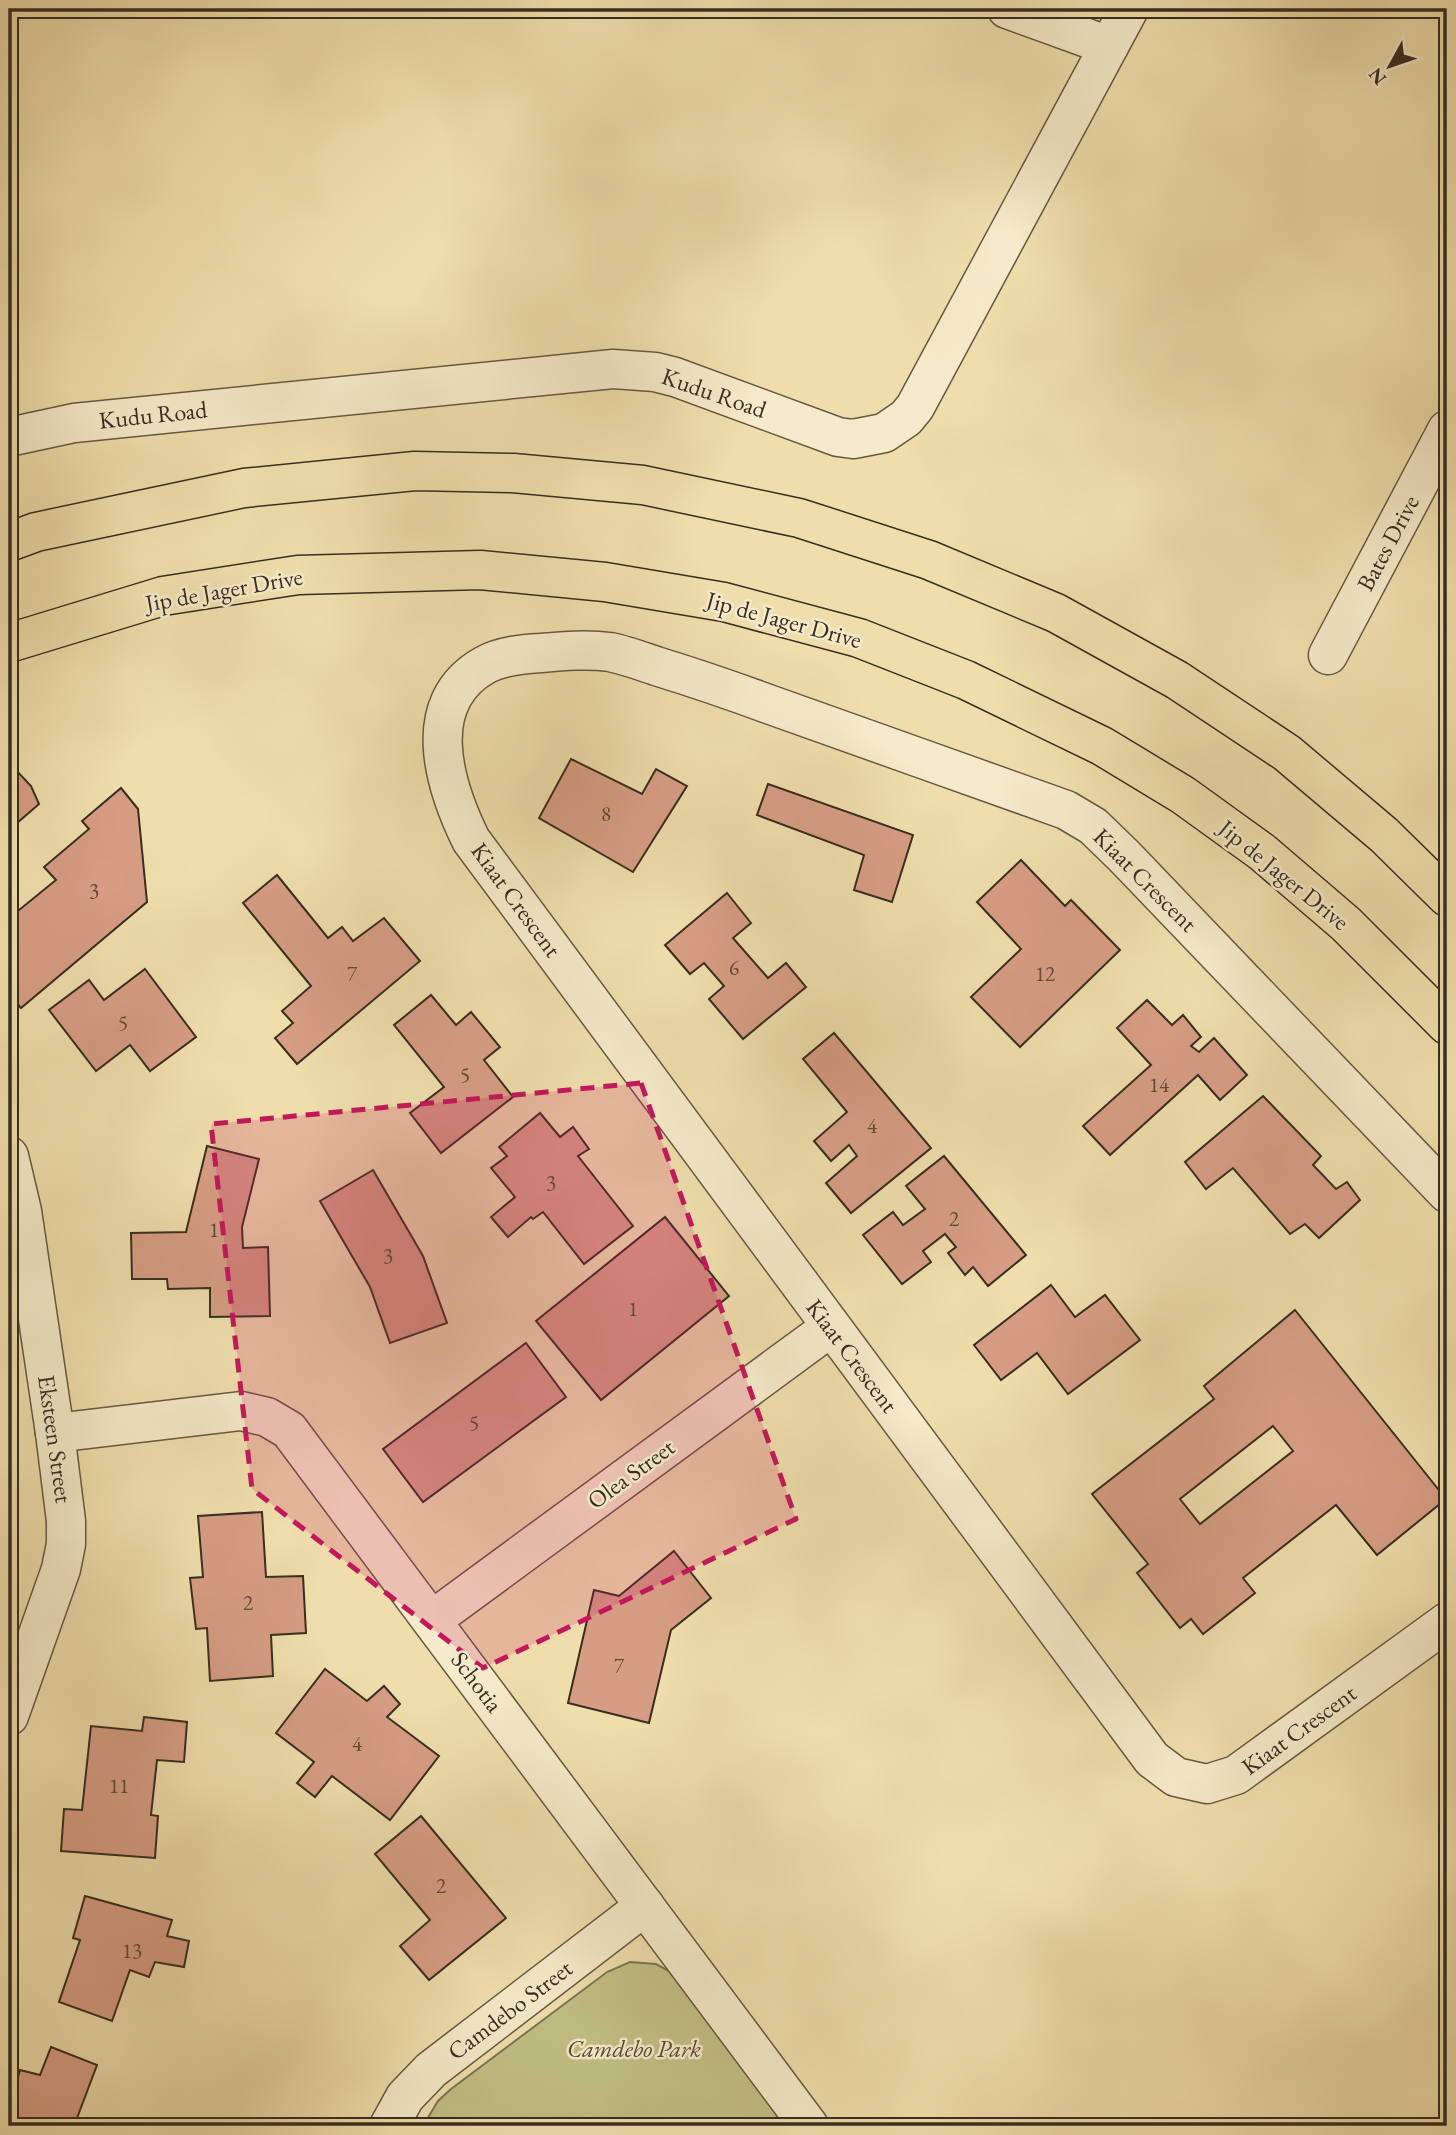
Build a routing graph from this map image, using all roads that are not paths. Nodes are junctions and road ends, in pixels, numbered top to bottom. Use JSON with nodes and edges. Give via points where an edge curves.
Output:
{"nodes":[{"id":1,"x":1007,"y":9,"type":"edge"},
{"id":2,"x":1129,"y":9,"type":"edge"},
{"id":3,"x":1109,"y":46,"type":"junction"},
{"id":4,"x":1447,"y":430,"type":"edge"},
{"id":5,"x":9,"y":437,"type":"edge"},
{"id":6,"x":9,"y":542,"type":"edge"},
{"id":7,"x":9,"y":643,"type":"edge"},
{"id":8,"x":1328,"y":655,"type":"dead end"},
{"id":9,"x":1447,"y":897,"type":"edge"},
{"id":10,"x":1447,"y":1025,"type":"edge"},
{"id":11,"x":9,"y":1156,"type":"edge"},
{"id":12,"x":1447,"y":1193,"type":"edge"},
{"id":13,"x":831,"y":1327,"type":"junction"},
{"id":14,"x":55,"y":1433,"type":"junction"},
{"id":15,"x":432,"y":1620,"type":"junction"},
{"id":16,"x":1447,"y":1622,"type":"edge"},
{"id":17,"x":9,"y":1716,"type":"edge"},
{"id":18,"x":645,"y":1906,"type":"junction"},
{"id":19,"x":389,"y":2126,"type":"edge"},
{"id":20,"x":809,"y":2126,"type":"edge"}],
"edges":[{"from":1,"to":3,"type":"street"},
{"from":2,"to":3,"type":"street","name":"Kudu Road"},
{"from":3,"to":5,"type":"street","name":"Kudu Road","via":[[915,407],[884,433],[869,438],[838,437],[675,377],[613,369],[75,423]]},
{"from":4,"to":8,"type":"street","name":"Bates Drive"},
{"from":6,"to":9,"type":"main road","via":[[36,532],[244,488],[415,471],[513,473],[643,485],[799,518],[929,560],[1056,613],[1177,680],[1287,753],[1384,835]]},
{"from":7,"to":10,"type":"main road","name":"Jip de Jager Drive","via":[[163,596],[299,575],[480,570],[605,582],[738,605],[871,642],[966,680],[1102,746],[1183,794],[1262,852],[1346,924]]},
{"from":11,"to":14,"type":"street","name":"Eksteen Street","via":[[22,1211]]},
{"from":12,"to":13,"type":"street","name":"Kiaat Crescent","via":[[1124,856],[1093,826],[1066,810],[612,652],[561,651],[486,664],[465,679],[451,699],[441,732],[454,804],[471,840]]},
{"from":13,"to":15,"type":"street","name":"Olea Street"},
{"from":13,"to":16,"type":"street","name":"Kiaat Crescent","via":[[1152,1759],[1176,1777],[1207,1784],[1236,1775]]},
{"from":14,"to":15,"type":"street","name":"Schotia","via":[[241,1410],[267,1418],[289,1430]]},
{"from":14,"to":17,"type":"street","name":"Eksteen Street","via":[[66,1544]]},
{"from":15,"to":18,"type":"street","name":"Schotia"},
{"from":18,"to":19,"type":"street","name":"Camdebo Street","via":[[431,2070],[405,2097]]},
{"from":18,"to":20,"type":"street","name":"Schotia"}]}
